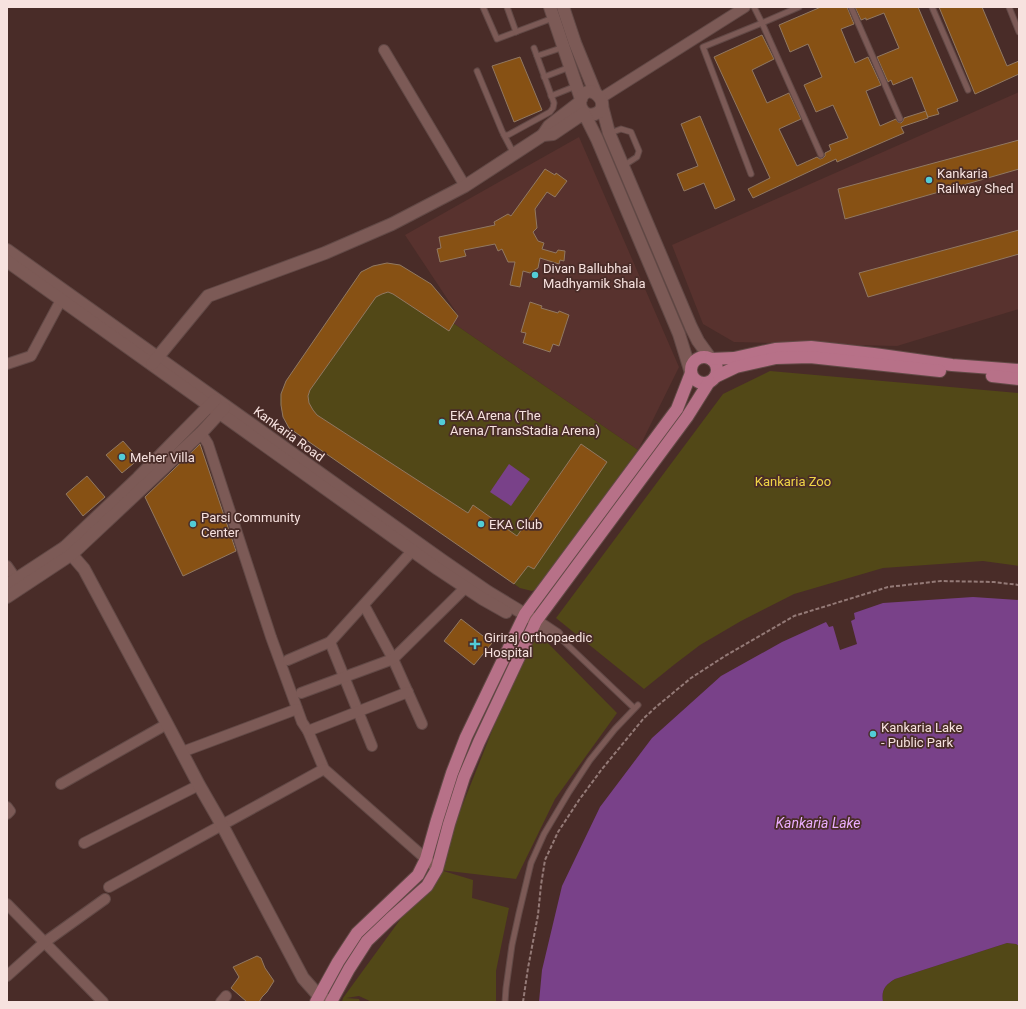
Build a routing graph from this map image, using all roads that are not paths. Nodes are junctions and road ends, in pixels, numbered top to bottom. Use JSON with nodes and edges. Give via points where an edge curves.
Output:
{"nodes":[{"id":1,"x":483,"y":7,"type":"edge"},
{"id":2,"x":507,"y":7,"type":"edge"},
{"id":3,"x":563,"y":7,"type":"edge"},
{"id":4,"x":745,"y":7,"type":"edge"},
{"id":5,"x":754,"y":7,"type":"edge"},
{"id":6,"x":799,"y":7,"type":"edge"},
{"id":7,"x":851,"y":7,"type":"edge"},
{"id":8,"x":932,"y":7,"type":"edge"},
{"id":9,"x":1009,"y":7,"type":"edge"},
{"id":10,"x":552,"y":12,"type":"edge"},
{"id":11,"x":762,"y":23,"type":"junction"},
{"id":12,"x":516,"y":32,"type":"junction"},
{"id":13,"x":1019,"y":32,"type":"edge"},
{"id":14,"x":564,"y":47,"type":"junction"},
{"id":15,"x":534,"y":48,"type":"dead end"},
{"id":16,"x":384,"y":50,"type":"dead end"},
{"id":17,"x":537,"y":56,"type":"junction"},
{"id":18,"x":570,"y":67,"type":"junction"},
{"id":19,"x":477,"y":71,"type":"dead end"},
{"id":20,"x":544,"y":77,"type":"junction"},
{"id":21,"x":576,"y":86,"type":"junction"},
{"id":22,"x":968,"y":90,"type":"dead end"},
{"id":23,"x":551,"y":96,"type":"junction"},
{"id":24,"x":599,"y":99,"type":"junction"},
{"id":25,"x":581,"y":104,"type":"junction"},
{"id":26,"x":900,"y":119,"type":"dead end"},
{"id":27,"x":609,"y":133,"type":"junction"},
{"id":28,"x":504,"y":135,"type":"junction"},
{"id":29,"x":514,"y":154,"type":"junction"},
{"id":30,"x":821,"y":155,"type":"dead end"},
{"id":31,"x":623,"y":166,"type":"junction"},
{"id":32,"x":751,"y":174,"type":"dead end"},
{"id":33,"x":465,"y":186,"type":"junction"},
{"id":34,"x":7,"y":250,"type":"edge"},
{"id":35,"x":7,"y":261,"type":"edge"},
{"id":36,"x":61,"y":300,"type":"junction"},
{"id":37,"x":711,"y":359,"type":"junction"},
{"id":38,"x":874,"y":359,"type":"junction"},
{"id":39,"x":155,"y":361,"type":"junction"},
{"id":40,"x":7,"y":364,"type":"edge"},
{"id":41,"x":1019,"y":370,"type":"edge"},
{"id":42,"x":691,"y":373,"type":"junction"},
{"id":43,"x":712,"y":379,"type":"junction"},
{"id":44,"x":1019,"y":379,"type":"edge"},
{"id":45,"x":218,"y":406,"type":"junction"},
{"id":46,"x":201,"y":432,"type":"junction"},
{"id":47,"x":68,"y":550,"type":"junction"},
{"id":48,"x":413,"y":550,"type":"junction"},
{"id":49,"x":7,"y":566,"type":"edge"},
{"id":50,"x":12,"y":582,"type":"edge"},
{"id":51,"x":466,"y":587,"type":"junction"},
{"id":52,"x":7,"y":597,"type":"edge"},
{"id":53,"x":364,"y":605,"type":"junction"},
{"id":54,"x":523,"y":618,"type":"junction"},
{"id":55,"x":534,"y":625,"type":"junction"},
{"id":56,"x":557,"y":635,"type":"joint"},
{"id":57,"x":330,"y":642,"type":"junction"},
{"id":58,"x":393,"y":659,"type":"junction"},
{"id":59,"x":288,"y":660,"type":"dead end"},
{"id":60,"x":344,"y":677,"type":"junction"},
{"id":61,"x":408,"y":692,"type":"junction"},
{"id":62,"x":301,"y":693,"type":"dead end"},
{"id":63,"x":297,"y":709,"type":"junction"},
{"id":64,"x":358,"y":712,"type":"junction"},
{"id":65,"x":167,"y":724,"type":"junction"},
{"id":66,"x":422,"y":724,"type":"dead end"},
{"id":67,"x":308,"y":731,"type":"junction"},
{"id":68,"x":372,"y":746,"type":"dead end"},
{"id":69,"x":182,"y":752,"type":"junction"},
{"id":70,"x":324,"y":769,"type":"junction"},
{"id":71,"x":61,"y":784,"type":"dead end"},
{"id":72,"x":199,"y":784,"type":"junction"},
{"id":73,"x":7,"y":808,"type":"edge"},
{"id":74,"x":7,"y":814,"type":"edge"},
{"id":75,"x":222,"y":825,"type":"junction"},
{"id":76,"x":84,"y":842,"type":"dead end"},
{"id":77,"x":426,"y":859,"type":"junction"},
{"id":78,"x":437,"y":869,"type":"junction"},
{"id":79,"x":109,"y":887,"type":"dead end"},
{"id":80,"x":105,"y":899,"type":"dead end"},
{"id":81,"x":7,"y":904,"type":"edge"},
{"id":82,"x":45,"y":942,"type":"junction"},
{"id":83,"x":7,"y":976,"type":"edge"},
{"id":84,"x":318,"y":999,"type":"edge"},
{"id":85,"x":103,"y":1002,"type":"edge"},
{"id":86,"x":331,"y":1002,"type":"edge"},
{"id":87,"x":505,"y":1002,"type":"edge"}],
"edges":[{"from":1,"to":12,"type":"lane","via":[[497,39]]},
{"from":2,"to":12,"type":"lane"},
{"from":3,"to":24,"type":"main road"},
{"from":4,"to":24,"type":"street"},
{"from":5,"to":11,"type":"lane"},
{"from":6,"to":11,"type":"lane"},
{"from":7,"to":26,"type":"lane"},
{"from":8,"to":22,"type":"lane"},
{"from":9,"to":13,"type":"lane"},
{"from":10,"to":12,"type":"lane"},
{"from":10,"to":14,"type":"main road"},
{"from":11,"to":30,"type":"lane"},
{"from":11,"to":32,"type":"lane","via":[[704,47]]},
{"from":14,"to":17,"type":"lane"},
{"from":14,"to":18,"type":"main road"},
{"from":15,"to":17,"type":"lane"},
{"from":16,"to":33,"type":"street"},
{"from":17,"to":20,"type":"lane"},
{"from":18,"to":20,"type":"lane"},
{"from":18,"to":21,"type":"main road"},
{"from":19,"to":28,"type":"lane"},
{"from":20,"to":23,"type":"lane"},
{"from":21,"to":23,"type":"lane"},
{"from":21,"to":25,"type":"main road"},
{"from":23,"to":28,"type":"lane","via":[[554,103],[550,112]]},
{"from":24,"to":25,"type":"main road","via":[[589,92],[585,93]]},
{"from":24,"to":25,"type":"main road","via":[[600,110],[595,114],[588,114]]},
{"from":24,"to":27,"type":"main road"},
{"from":25,"to":29,"type":"main road","via":[[553,134],[543,135]]},
{"from":25,"to":42,"type":"main road","via":[[676,327]]},
{"from":27,"to":31,"type":"main road"},
{"from":27,"to":31,"type":"lane","via":[[621,129],[632,132],[639,150],[637,157]]},
{"from":28,"to":29,"type":"lane"},
{"from":29,"to":33,"type":"main road"},
{"from":31,"to":37,"type":"main road","via":[[691,326]]},
{"from":33,"to":39,"type":"main road","via":[[392,224],[325,253],[208,296]]},
{"from":34,"to":39,"type":"main road","name":"Kankaria Road"},
{"from":35,"to":36,"type":"main road"},
{"from":36,"to":39,"type":"main road"},
{"from":36,"to":40,"type":"street","via":[[31,356]]},
{"from":37,"to":38,"type":"main road","via":[[734,358],[775,349],[811,347]]},
{"from":37,"to":42,"type":"main road","via":[[704,357],[696,360]]},
{"from":37,"to":43,"type":"main road","via":[[717,369]]},
{"from":38,"to":41,"type":"main road"},
{"from":38,"to":43,"type":"main road","via":[[776,358],[736,367]]},
{"from":38,"to":44,"type":"main road"},
{"from":39,"to":45,"type":"main road","name":"Kankaria Road"},
{"from":42,"to":43,"type":"main road","via":[[701,382],[705,383]]},
{"from":42,"to":54,"type":"main road","via":[[677,409]]},
{"from":43,"to":55,"type":"main road","via":[[687,417]]},
{"from":45,"to":46,"type":"main road"},
{"from":45,"to":47,"type":"main road","via":[[138,478]]},
{"from":45,"to":48,"type":"main road"},
{"from":45,"to":54,"type":"main road","name":"Kankaria Road"},
{"from":46,"to":47,"type":"main road"},
{"from":46,"to":63,"type":"street","via":[[208,444],[271,638]]},
{"from":47,"to":50,"type":"main road"},
{"from":47,"to":52,"type":"main road"},
{"from":47,"to":65,"type":"main road","via":[[84,569]]},
{"from":48,"to":51,"type":"main road"},
{"from":48,"to":53,"type":"street"},
{"from":49,"to":50,"type":"street"},
{"from":51,"to":54,"type":"main road","via":[[483,599]]},
{"from":51,"to":58,"type":"street"},
{"from":53,"to":57,"type":"street"},
{"from":53,"to":58,"type":"street"},
{"from":54,"to":55,"type":"main road","name":"Kankaria Road"},
{"from":54,"to":77,"type":"main road","via":[[466,737],[452,773]]},
{"from":55,"to":56,"type":"main road","name":"Kankaria Road"},
{"from":55,"to":78,"type":"main road","via":[[464,777]]},
{"from":56,"to":87,"type":"lane","via":[[636,707],[590,760],[544,834],[531,863],[515,932]]},
{"from":57,"to":59,"type":"street"},
{"from":57,"to":60,"type":"street"},
{"from":58,"to":60,"type":"street"},
{"from":58,"to":61,"type":"street"},
{"from":60,"to":62,"type":"street"},
{"from":60,"to":64,"type":"street"},
{"from":61,"to":64,"type":"street"},
{"from":61,"to":66,"type":"street"},
{"from":63,"to":67,"type":"street"},
{"from":63,"to":69,"type":"street"},
{"from":64,"to":67,"type":"street"},
{"from":64,"to":68,"type":"street"},
{"from":65,"to":69,"type":"main road"},
{"from":65,"to":71,"type":"street"},
{"from":67,"to":70,"type":"street"},
{"from":69,"to":72,"type":"main road"},
{"from":70,"to":75,"type":"street"},
{"from":70,"to":77,"type":"street"},
{"from":72,"to":75,"type":"main road"},
{"from":72,"to":76,"type":"street"},
{"from":73,"to":74,"type":"street","via":[[10,811]]},
{"from":75,"to":79,"type":"street"},
{"from":75,"to":84,"type":"main road","via":[[303,978]]},
{"from":77,"to":78,"type":"street"},
{"from":77,"to":84,"type":"main road","via":[[418,875],[357,933]]},
{"from":78,"to":86,"type":"main road","via":[[427,886],[367,941]]},
{"from":80,"to":82,"type":"street"},
{"from":81,"to":82,"type":"street"},
{"from":82,"to":83,"type":"street"},
{"from":82,"to":85,"type":"street"},
{"from":84,"to":86,"type":"main road"}]}
